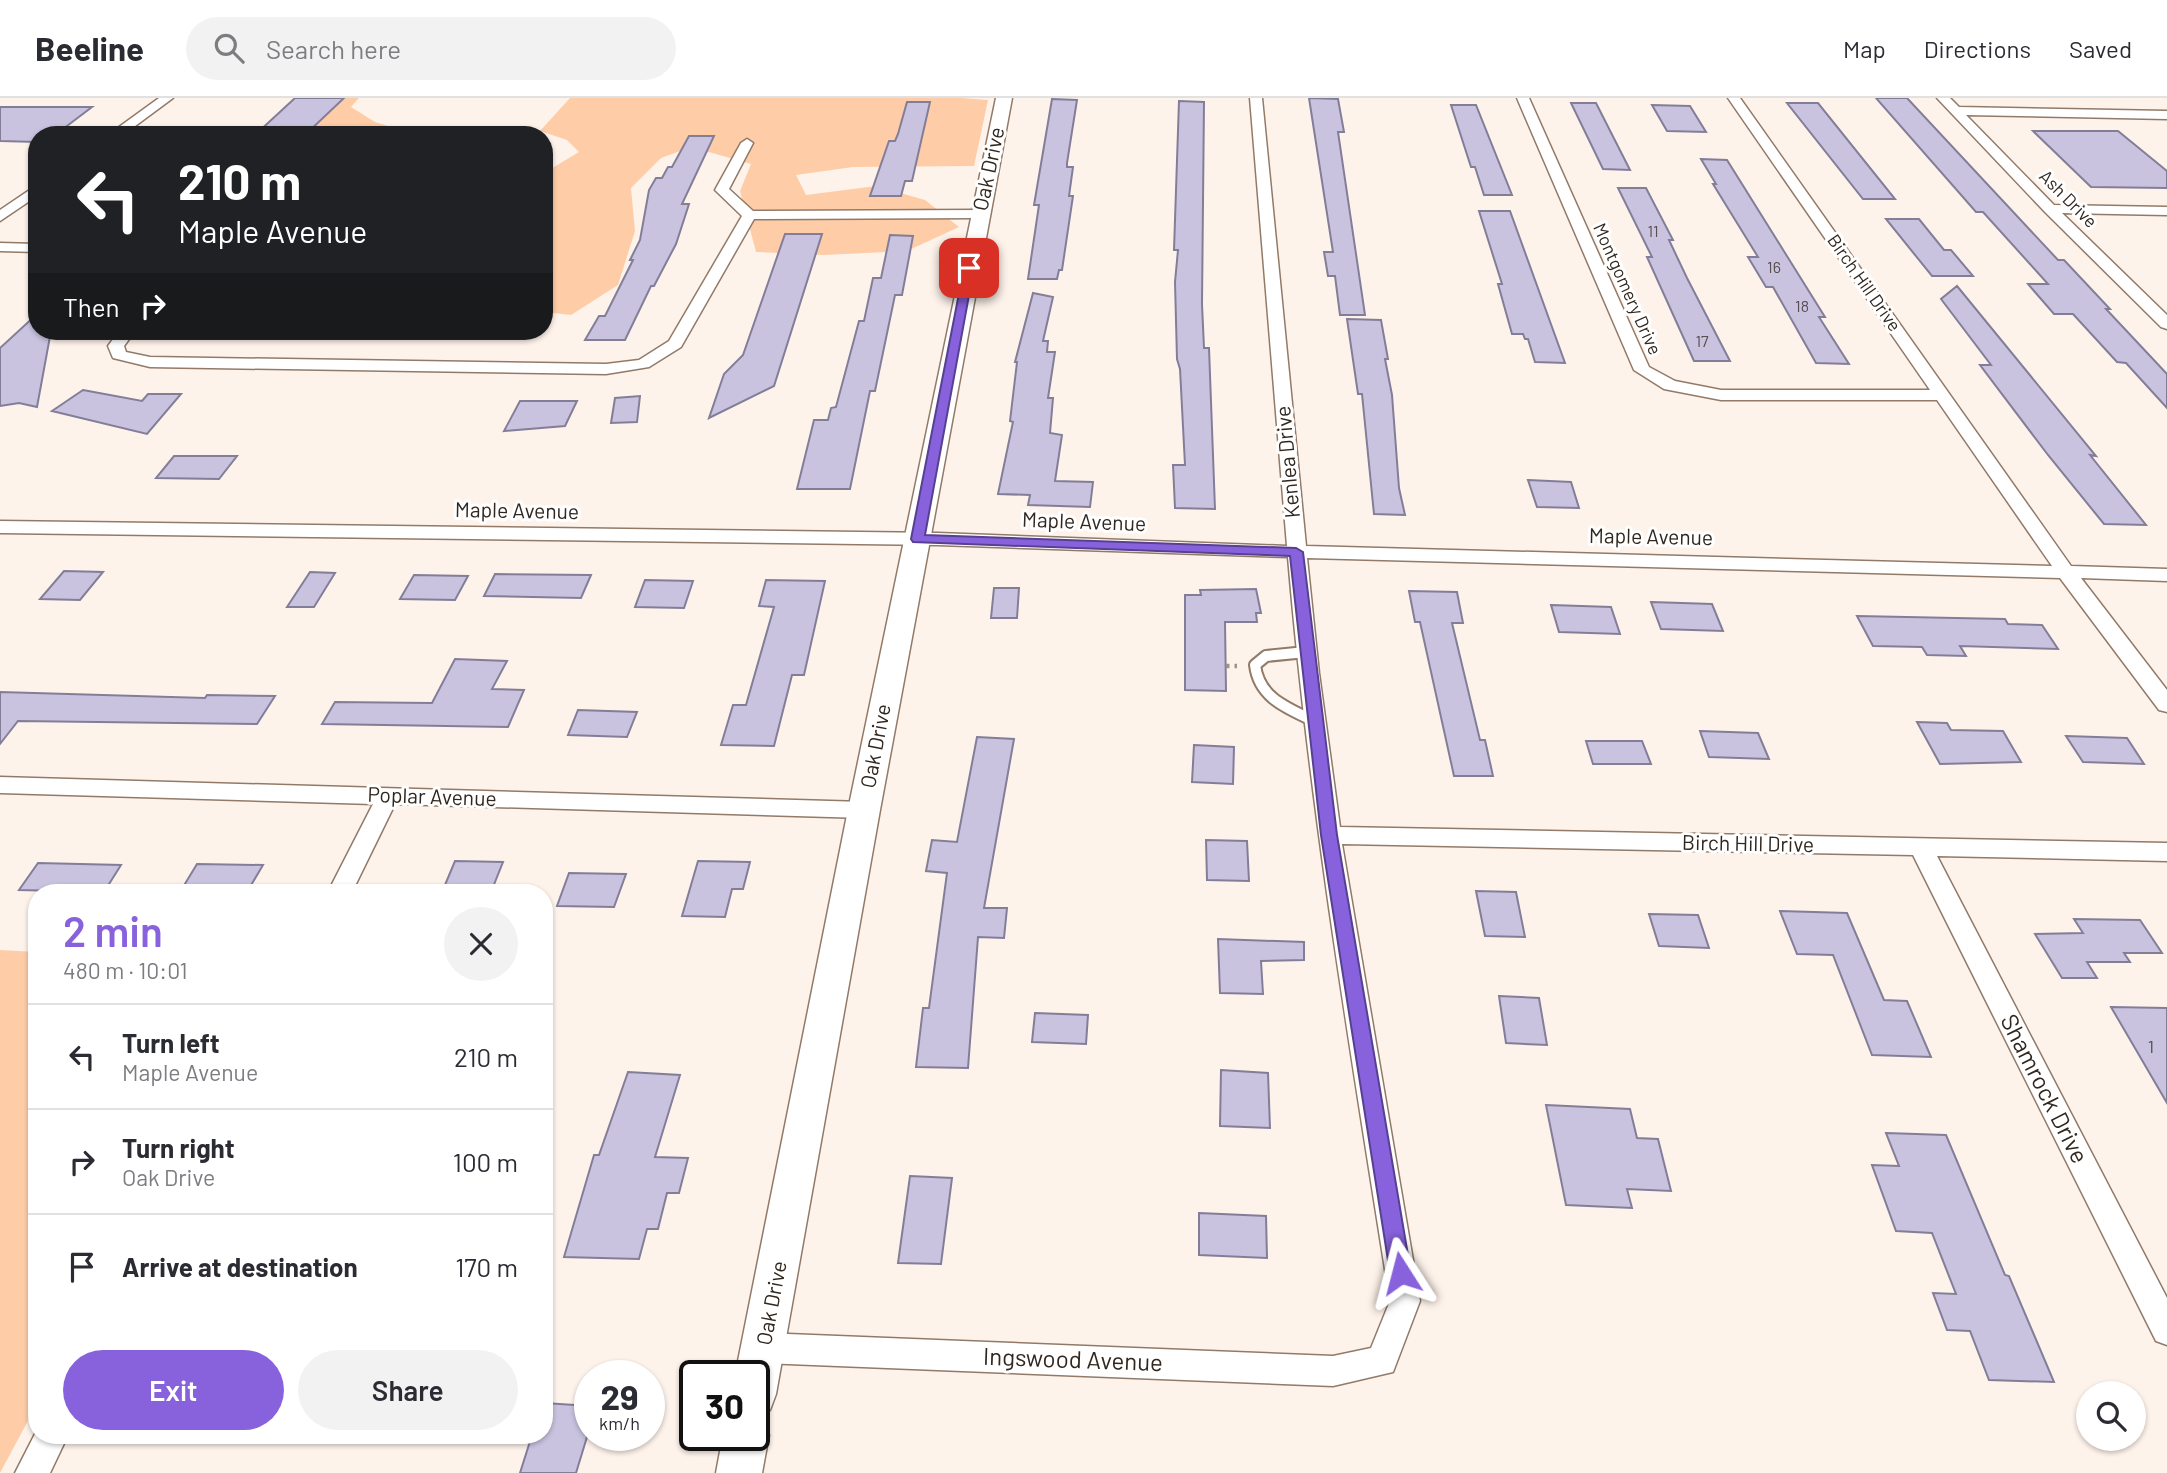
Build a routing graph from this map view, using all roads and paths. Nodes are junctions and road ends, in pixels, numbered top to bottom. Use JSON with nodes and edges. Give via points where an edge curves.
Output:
{"nodes":[{"id":1,"x":167,"y":98,"type":"edge"},
{"id":2,"x":1003,"y":98,"type":"edge"},
{"id":3,"x":1256,"y":98,"type":"edge"},
{"id":4,"x":1523,"y":98,"type":"edge"},
{"id":5,"x":1734,"y":98,"type":"edge"},
{"id":6,"x":1943,"y":98,"type":"edge"},
{"id":7,"x":1956,"y":111,"type":"junction"},
{"id":8,"x":2167,"y":115,"type":"edge"},
{"id":9,"x":127,"y":126,"type":"edge"},
{"id":10,"x":747,"y":143,"type":"dead end"},
{"id":11,"x":28,"y":197,"type":"edge"},
{"id":12,"x":2050,"y":209,"type":"junction"},
{"id":13,"x":2167,"y":211,"type":"edge"},
{"id":14,"x":979,"y":214,"type":"junction"},
{"id":15,"x":749,"y":215,"type":"junction"},
{"id":16,"x":0,"y":217,"type":"edge"},
{"id":17,"x":0,"y":247,"type":"edge"},
{"id":18,"x":28,"y":248,"type":"edge"},
{"id":19,"x":2167,"y":324,"type":"edge"},
{"id":20,"x":120,"y":340,"type":"edge"},
{"id":21,"x":1942,"y":396,"type":"junction"},
{"id":22,"x":0,"y":527,"type":"edge"},
{"id":23,"x":917,"y":539,"type":"junction"},
{"id":24,"x":1296,"y":552,"type":"junction"},
{"id":25,"x":2065,"y":571,"type":"junction"},
{"id":26,"x":2167,"y":575,"type":"edge"},
{"id":27,"x":1306,"y":652,"type":"junction"},
{"id":28,"x":2167,"y":705,"type":"edge"},
{"id":29,"x":1314,"y":721,"type":"junction"},
{"id":30,"x":0,"y":785,"type":"edge"},
{"id":31,"x":388,"y":796,"type":"junction"},
{"id":32,"x":864,"y":810,"type":"junction"},
{"id":33,"x":1329,"y":835,"type":"junction"},
{"id":34,"x":1921,"y":848,"type":"junction"},
{"id":35,"x":2167,"y":852,"type":"edge"},
{"id":36,"x":344,"y":884,"type":"edge"},
{"id":37,"x":2167,"y":1330,"type":"edge"},
{"id":38,"x":763,"y":1348,"type":"junction"},
{"id":39,"x":761,"y":1360,"type":"edge"},
{"id":40,"x":1382,"y":1361,"type":"joint"},
{"id":41,"x":47,"y":1444,"type":"edge"},
{"id":42,"x":743,"y":1451,"type":"edge"},
{"id":43,"x":32,"y":1473,"type":"edge"},
{"id":44,"x":739,"y":1473,"type":"edge"}],
"edges":[{"from":1,"to":9,"type":"street"},
{"from":2,"to":14,"type":"street","name":"Oak Drive"},
{"from":3,"to":24,"type":"street","name":"Kenlea Drive"},
{"from":4,"to":21,"type":"street","name":"Montgomery Drive","via":[[1642,370],[1670,385],[1721,395]]},
{"from":5,"to":21,"type":"street","name":"Birch Hill Drive"},
{"from":6,"to":7,"type":"street","name":"Ash Drive"},
{"from":7,"to":8,"type":"street"},
{"from":7,"to":12,"type":"street","name":"Ash Drive"},
{"from":10,"to":15,"type":"street","via":[[722,190]]},
{"from":11,"to":16,"type":"street"},
{"from":12,"to":13,"type":"street"},
{"from":12,"to":19,"type":"street","name":"Ash Drive"},
{"from":14,"to":15,"type":"street"},
{"from":14,"to":23,"type":"street","name":"Oak Drive"},
{"from":15,"to":20,"type":"street","via":[[675,344],[643,364],[606,369],[150,362],[118,355]]},
{"from":17,"to":18,"type":"street"},
{"from":21,"to":25,"type":"street","name":"Birch Hill Drive"},
{"from":22,"to":23,"type":"street","name":"Maple Avenue"},
{"from":23,"to":24,"type":"street","name":"Maple Avenue"},
{"from":23,"to":32,"type":"street","name":"Oak Drive"},
{"from":24,"to":25,"type":"street","name":"Maple Avenue"},
{"from":24,"to":27,"type":"street","name":"Kenlea Drive"},
{"from":25,"to":26,"type":"street","name":"Maple Avenue"},
{"from":25,"to":28,"type":"street","name":"Birch Hill Drive"},
{"from":27,"to":29,"type":"street","name":"Kenlea Drive"},
{"from":27,"to":29,"type":"lane","via":[[1266,656],[1255,665],[1255,676],[1266,695]]},
{"from":29,"to":33,"type":"street","name":"Kenlea Drive"},
{"from":30,"to":31,"type":"street","name":"Poplar Avenue"},
{"from":31,"to":32,"type":"street","name":"Poplar Avenue"},
{"from":31,"to":36,"type":"street"},
{"from":32,"to":38,"type":"street","name":"Oak Drive"},
{"from":33,"to":34,"type":"street","name":"Birch Hill Drive"},
{"from":33,"to":40,"type":"street","name":"Kenlea Drive","via":[[1405,1301]]},
{"from":34,"to":35,"type":"street","name":"Birch Hill Drive"},
{"from":34,"to":37,"type":"street","name":"Shamrock Drive"},
{"from":38,"to":39,"type":"street","name":"Oak Drive"},
{"from":38,"to":40,"type":"street","name":"Ingswood Avenue","via":[[1333,1371]]},
{"from":41,"to":43,"type":"street"},
{"from":42,"to":44,"type":"street"}]}
